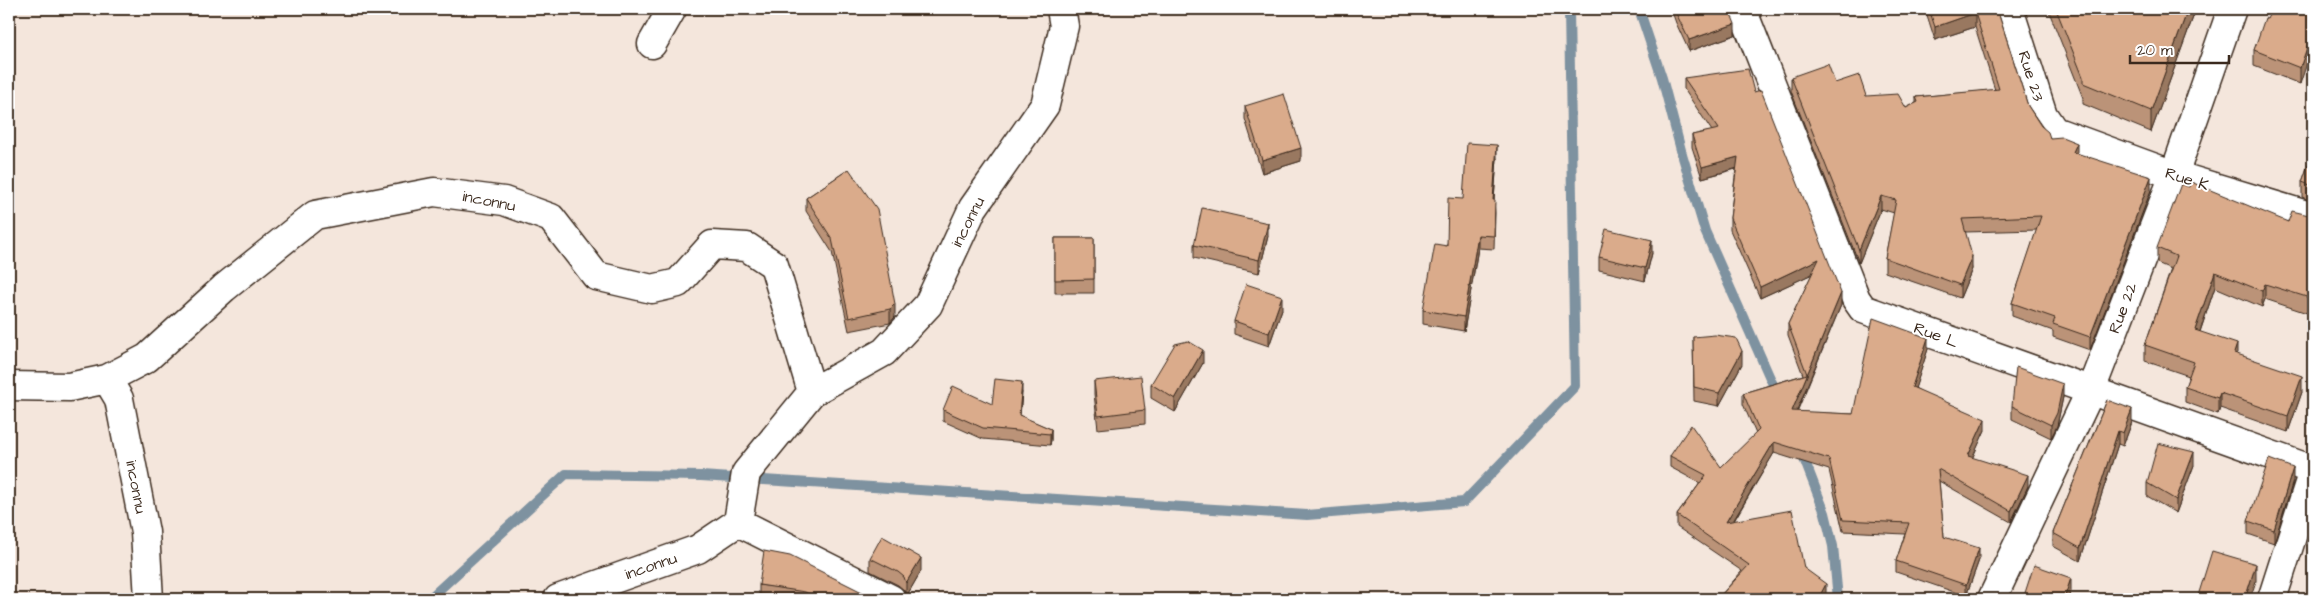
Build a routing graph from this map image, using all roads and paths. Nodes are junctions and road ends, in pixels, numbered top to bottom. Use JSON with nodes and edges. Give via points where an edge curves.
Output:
{"nodes":[{"id":1,"x":672,"y":9,"type":"edge"},
{"id":2,"x":1061,"y":9,"type":"edge"},
{"id":3,"x":1742,"y":9,"type":"edge"},
{"id":4,"x":2009,"y":9,"type":"edge"},
{"id":5,"x":2232,"y":9,"type":"edge"},
{"id":6,"x":652,"y":44,"type":"dead end"},
{"id":7,"x":2063,"y":136,"type":"joint"},
{"id":8,"x":2174,"y":175,"type":"junction"},
{"id":9,"x":2313,"y":217,"type":"edge"},
{"id":10,"x":107,"y":378,"type":"junction"},
{"id":11,"x":9,"y":386,"type":"edge"},
{"id":12,"x":2091,"y":390,"type":"junction"},
{"id":13,"x":812,"y":392,"type":"junction"},
{"id":14,"x":2313,"y":471,"type":"edge"},
{"id":15,"x":740,"y":517,"type":"junction"},
{"id":16,"x":149,"y":599,"type":"edge"},
{"id":17,"x":558,"y":599,"type":"edge"},
{"id":18,"x":891,"y":599,"type":"edge"},
{"id":19,"x":1992,"y":599,"type":"edge"},
{"id":20,"x":2272,"y":599,"type":"edge"}],
"edges":[{"from":1,"to":6,"type":"street"},
{"from":2,"to":13,"type":"street","name":"inconnu","via":[[1064,26],[1045,105],[973,208],[928,305],[884,352]]},
{"from":3,"to":12,"type":"street","name":"Rue L","via":[[1856,299],[1863,309]]},
{"from":4,"to":7,"type":"street","name":"Rue 23","via":[[2043,115],[2054,131]]},
{"from":5,"to":8,"type":"street","name":"Rue 22"},
{"from":7,"to":8,"type":"street","name":"Rue K"},
{"from":8,"to":9,"type":"street","name":"Rue K"},
{"from":8,"to":12,"type":"street","name":"Rue 22"},
{"from":10,"to":11,"type":"street","name":"inconnu","via":[[69,387]]},
{"from":10,"to":13,"type":"street","name":"inconnu","via":[[147,358],[224,288],[315,214],[434,192],[504,201],[550,218],[596,276],[652,289],[678,283],[712,245],[747,247],[774,265]]},
{"from":10,"to":16,"type":"street","name":"inconnu","via":[[119,399],[136,486],[144,532]]},
{"from":12,"to":14,"type":"street","name":"Rue L"},
{"from":12,"to":19,"type":"street","name":"Rue 22"},
{"from":13,"to":15,"type":"street","name":"inconnu","via":[[746,473]]},
{"from":14,"to":20,"type":"street"},
{"from":15,"to":17,"type":"street","name":"inconnu","via":[[698,549]]},
{"from":15,"to":18,"type":"street"}]}
